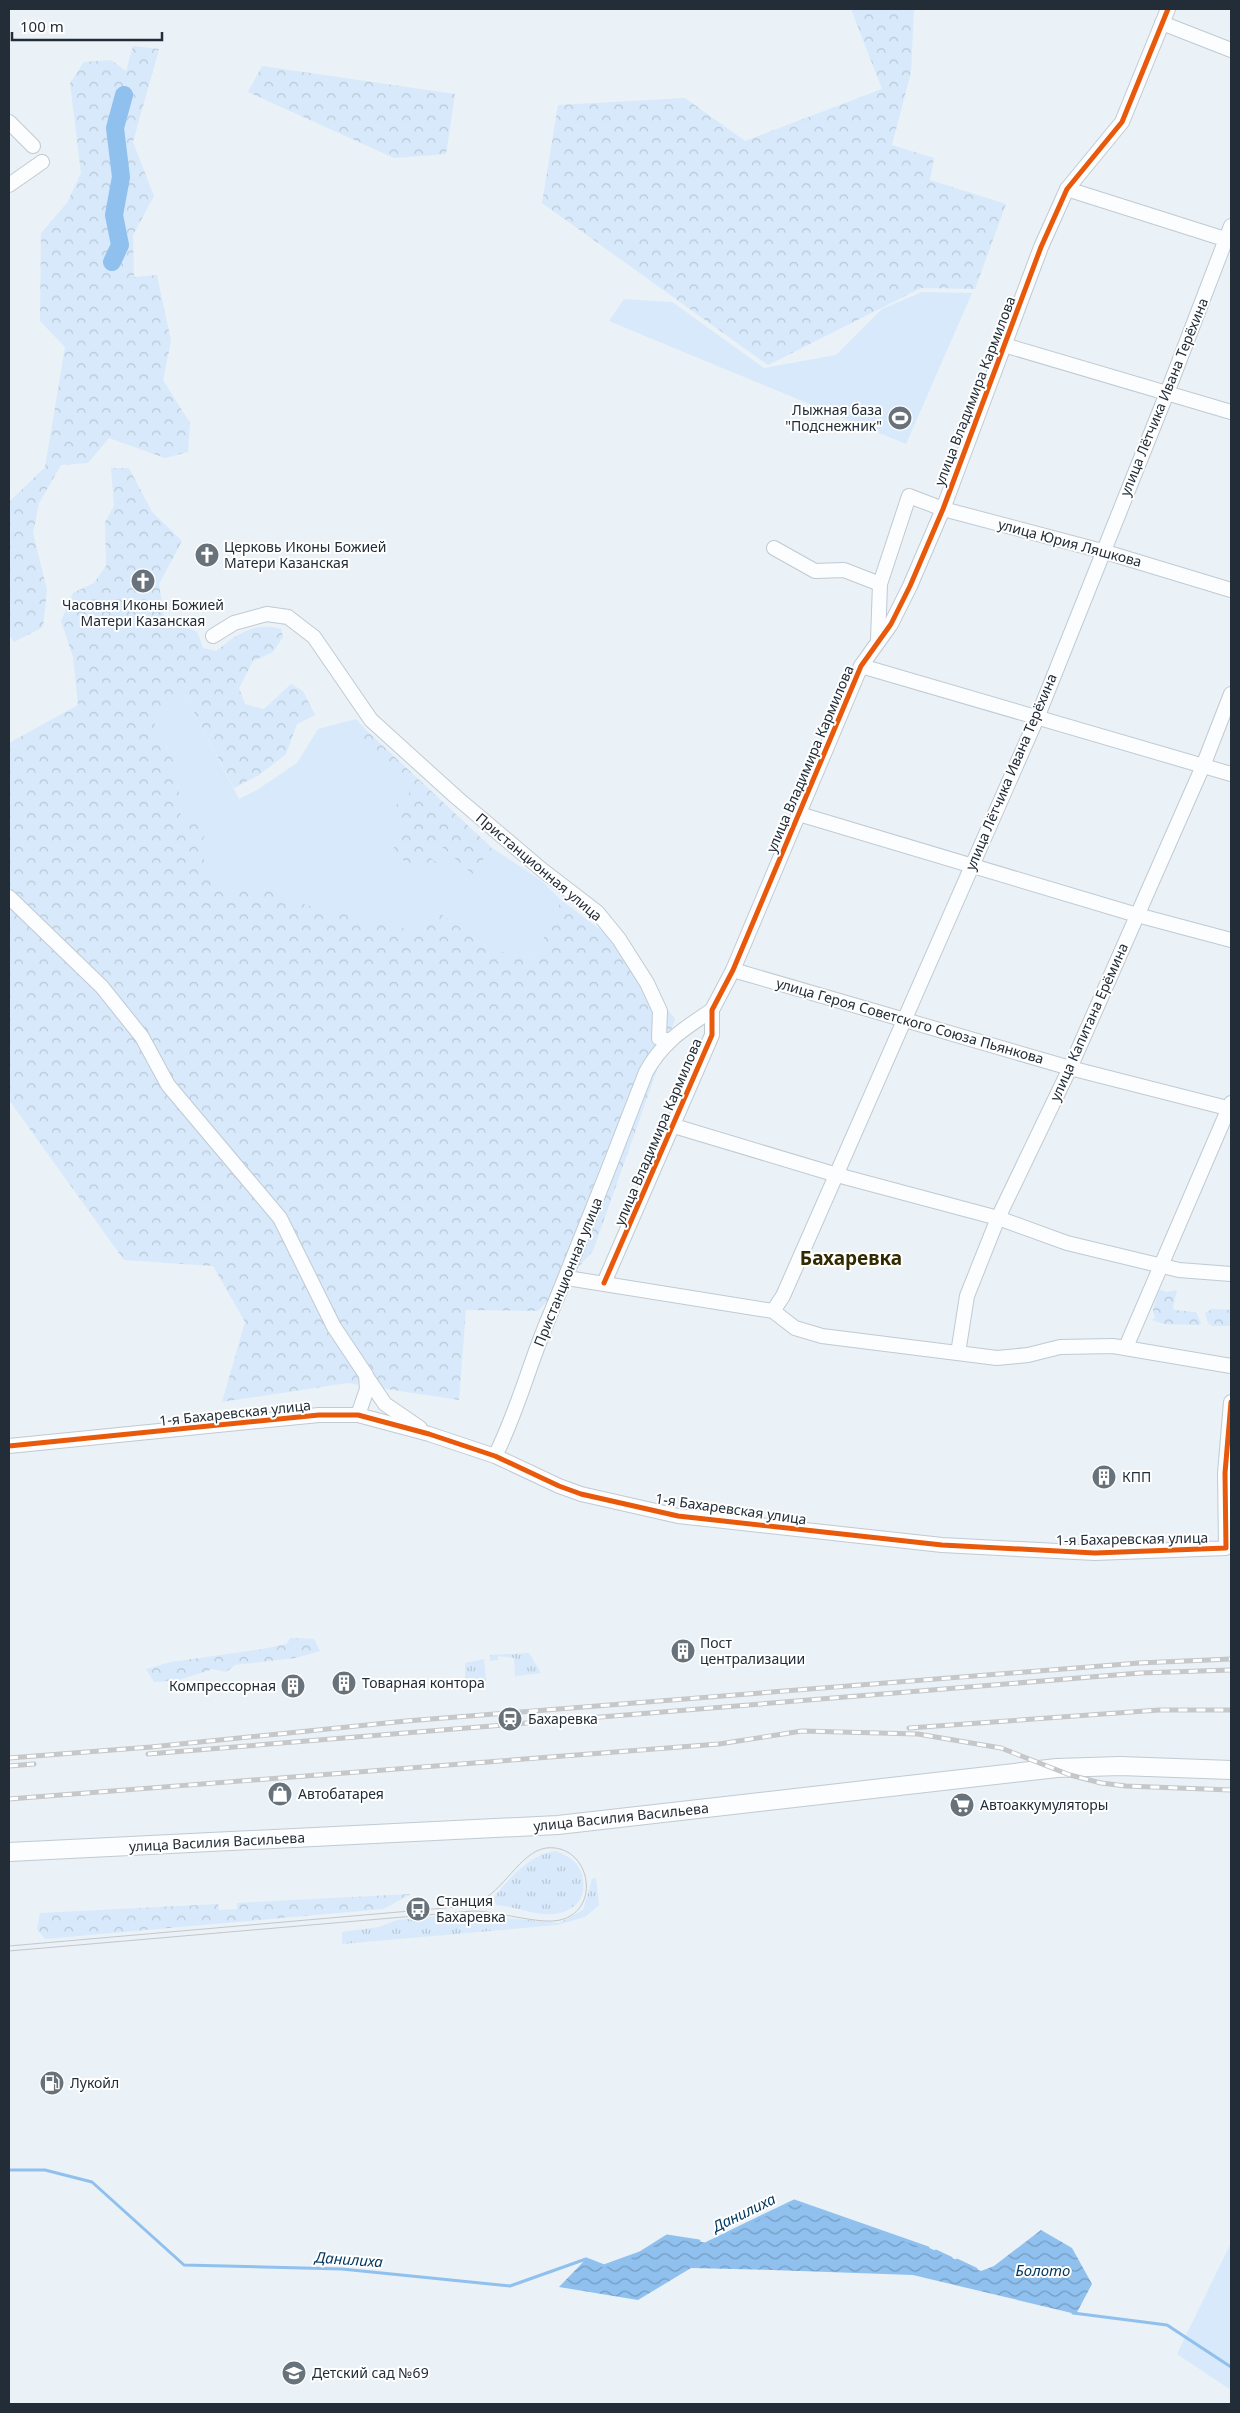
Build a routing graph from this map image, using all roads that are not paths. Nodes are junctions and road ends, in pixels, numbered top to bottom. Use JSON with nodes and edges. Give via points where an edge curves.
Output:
{"nodes":[{"id":1,"x":1168,"y":9,"type":"edge"},
{"id":2,"x":1162,"y":23,"type":"junction"},
{"id":3,"x":1231,"y":50,"type":"edge"},
{"id":4,"x":9,"y":122,"type":"edge"},
{"id":5,"x":33,"y":146,"type":"dead end"},
{"id":6,"x":42,"y":162,"type":"dead end"},
{"id":7,"x":9,"y":185,"type":"edge"},
{"id":8,"x":1067,"y":189,"type":"junction"},
{"id":9,"x":1230,"y":235,"type":"edge"},
{"id":10,"x":1004,"y":345,"type":"junction"},
{"id":11,"x":1167,"y":393,"type":"junction"},
{"id":12,"x":1231,"y":412,"type":"edge"},
{"id":13,"x":943,"y":509,"type":"junction"},
{"id":14,"x":774,"y":548,"type":"dead end"},
{"id":15,"x":1102,"y":550,"type":"junction"},
{"id":16,"x":880,"y":584,"type":"junction"},
{"id":17,"x":1231,"y":590,"type":"edge"},
{"id":18,"x":213,"y":636,"type":"dead end"},
{"id":19,"x":878,"y":640,"type":"junction"},
{"id":20,"x":861,"y":666,"type":"junction"},
{"id":21,"x":1231,"y":694,"type":"edge"},
{"id":22,"x":1037,"y":718,"type":"junction"},
{"id":23,"x":1203,"y":766,"type":"junction"},
{"id":24,"x":1231,"y":774,"type":"edge"},
{"id":25,"x":799,"y":814,"type":"junction"},
{"id":26,"x":971,"y":866,"type":"junction"},
{"id":27,"x":9,"y":897,"type":"edge"},
{"id":28,"x":1137,"y":915,"type":"junction"},
{"id":29,"x":1231,"y":940,"type":"edge"},
{"id":30,"x":734,"y":970,"type":"junction"},
{"id":31,"x":712,"y":1010,"type":"junction"},
{"id":32,"x":904,"y":1019,"type":"junction"},
{"id":33,"x":668,"y":1040,"type":"junction"},
{"id":34,"x":1070,"y":1068,"type":"junction"},
{"id":35,"x":1230,"y":1107,"type":"edge"},
{"id":36,"x":674,"y":1126,"type":"junction"},
{"id":37,"x":837,"y":1175,"type":"junction"},
{"id":38,"x":998,"y":1218,"type":"junction"},
{"id":39,"x":1160,"y":1266,"type":"junction"},
{"id":40,"x":1231,"y":1274,"type":"edge"},
{"id":41,"x":567,"y":1278,"type":"junction"},
{"id":42,"x":604,"y":1283,"type":"junction"},
{"id":43,"x":773,"y":1311,"type":"junction"},
{"id":44,"x":1126,"y":1347,"type":"junction"},
{"id":45,"x":958,"y":1353,"type":"junction"},
{"id":46,"x":1231,"y":1366,"type":"edge"},
{"id":47,"x":366,"y":1375,"type":"junction"},
{"id":48,"x":1231,"y":1402,"type":"edge"},
{"id":49,"x":358,"y":1414,"type":"junction"},
{"id":50,"x":429,"y":1434,"type":"junction"},
{"id":51,"x":9,"y":1446,"type":"edge"},
{"id":52,"x":495,"y":1456,"type":"junction"},
{"id":53,"x":1231,"y":1770,"type":"edge"},
{"id":54,"x":9,"y":1852,"type":"edge"}],
"edges":[{"from":1,"to":2,"type":"street","name":"улица Владимира Кармилова"},
{"from":2,"to":3,"type":"street"},
{"from":2,"to":8,"type":"street","name":"улица Владимира Кармилова","via":[[1122,122]]},
{"from":4,"to":5,"type":"street"},
{"from":6,"to":7,"type":"street"},
{"from":8,"to":9,"type":"street"},
{"from":8,"to":10,"type":"street","name":"улица Владимира Кармилова"},
{"from":9,"to":11,"type":"street","name":"улица Лётчика Ивана Терёхина"},
{"from":10,"to":11,"type":"street"},
{"from":10,"to":13,"type":"street","name":"улица Владимира Кармилова"},
{"from":11,"to":12,"type":"street"},
{"from":11,"to":15,"type":"street","name":"улица Лётчика Ивана Терёхина"},
{"from":13,"to":15,"type":"street","name":"улица Юрия Ляшкова"},
{"from":13,"to":16,"type":"street","name":"улица Юрия Ляшкова","via":[[909,496]]},
{"from":13,"to":19,"type":"street","name":"улица Владимира Кармилова","via":[[906,594],[891,624]]},
{"from":14,"to":16,"type":"street","via":[[815,571],[844,570]]},
{"from":15,"to":17,"type":"street","name":"улица Юрия Ляшкова"},
{"from":15,"to":22,"type":"street","name":"улица Лётчика Ивана Терёхина"},
{"from":16,"to":19,"type":"street"},
{"from":18,"to":33,"type":"street","name":"Пристанционная улица","via":[[234,623],[267,614],[288,617],[314,637],[371,720],[456,797],[597,912],[647,983],[660,1011],[660,1038]]},
{"from":19,"to":20,"type":"street","name":"улица Владимира Кармилова"},
{"from":20,"to":22,"type":"street"},
{"from":20,"to":25,"type":"street","name":"улица Владимира Кармилова"},
{"from":21,"to":23,"type":"street","name":"улица Капитана Ерёмина"},
{"from":22,"to":23,"type":"street"},
{"from":22,"to":26,"type":"street","name":"улица Лётчика Ивана Терёхина"},
{"from":23,"to":24,"type":"street"},
{"from":23,"to":28,"type":"street","name":"улица Капитана Ерёмина"},
{"from":25,"to":26,"type":"street"},
{"from":25,"to":30,"type":"street","name":"улица Владимира Кармилова"},
{"from":26,"to":28,"type":"street"},
{"from":26,"to":32,"type":"street","name":"улица Лётчика Ивана Терёхина"},
{"from":27,"to":47,"type":"street","via":[[102,987],[142,1037],[168,1085],[280,1218],[334,1327]]},
{"from":28,"to":29,"type":"street"},
{"from":28,"to":34,"type":"street","name":"улица Капитана Ерёмина"},
{"from":30,"to":31,"type":"street","name":"улица Владимира Кармилова"},
{"from":30,"to":32,"type":"street","name":"улица Героя Советского Союза Пьянкова"},
{"from":31,"to":33,"type":"street"},
{"from":31,"to":36,"type":"street","name":"улица Владимира Кармилова","via":[[712,1035]]},
{"from":32,"to":34,"type":"street","name":"улица Героя Советского Союза Пьянкова"},
{"from":32,"to":37,"type":"street","name":"улица Лётчика Ивана Терёхина"},
{"from":33,"to":41,"type":"street","name":"Пристанционная улица","via":[[646,1072]]},
{"from":34,"to":35,"type":"street","name":"улица Героя Советского Союза Пьянкова"},
{"from":34,"to":38,"type":"street","name":"улица Капитана Ерёмина"},
{"from":35,"to":39,"type":"street"},
{"from":36,"to":37,"type":"street"},
{"from":36,"to":42,"type":"street","name":"улица Владимира Кармилова"},
{"from":37,"to":38,"type":"street"},
{"from":37,"to":43,"type":"street","name":"улица Лётчика Ивана Терёхина","via":[[783,1296]]},
{"from":38,"to":39,"type":"street","via":[[1067,1243]]},
{"from":38,"to":45,"type":"street","name":"улица Капитана Ерёмина","via":[[967,1296]]},
{"from":39,"to":40,"type":"street"},
{"from":39,"to":44,"type":"street"},
{"from":41,"to":42,"type":"street"},
{"from":41,"to":52,"type":"street","name":"Пристанционная улица"},
{"from":42,"to":43,"type":"street"},
{"from":43,"to":45,"type":"street","via":[[786,1323],[813,1334]]},
{"from":44,"to":45,"type":"street","via":[[1076,1346],[1007,1358]]},
{"from":44,"to":46,"type":"street"},
{"from":47,"to":49,"type":"street","via":[[366,1390]]},
{"from":47,"to":50,"type":"street","via":[[385,1404]]},
{"from":48,"to":52,"type":"street","name":"1-я Бахаревская улица","via":[[1225,1473],[1226,1548],[1096,1553],[1038,1551],[942,1545],[711,1521],[581,1494]]},
{"from":49,"to":50,"type":"street","name":"1-я Бахаревская улица"},
{"from":49,"to":51,"type":"street","name":"1-я Бахаревская улица"},
{"from":50,"to":52,"type":"street","name":"1-я Бахаревская улица"},
{"from":53,"to":54,"type":"main road","name":"улица Василия Васильева","via":[[1120,1766],[1057,1768],[558,1825]]}]}
